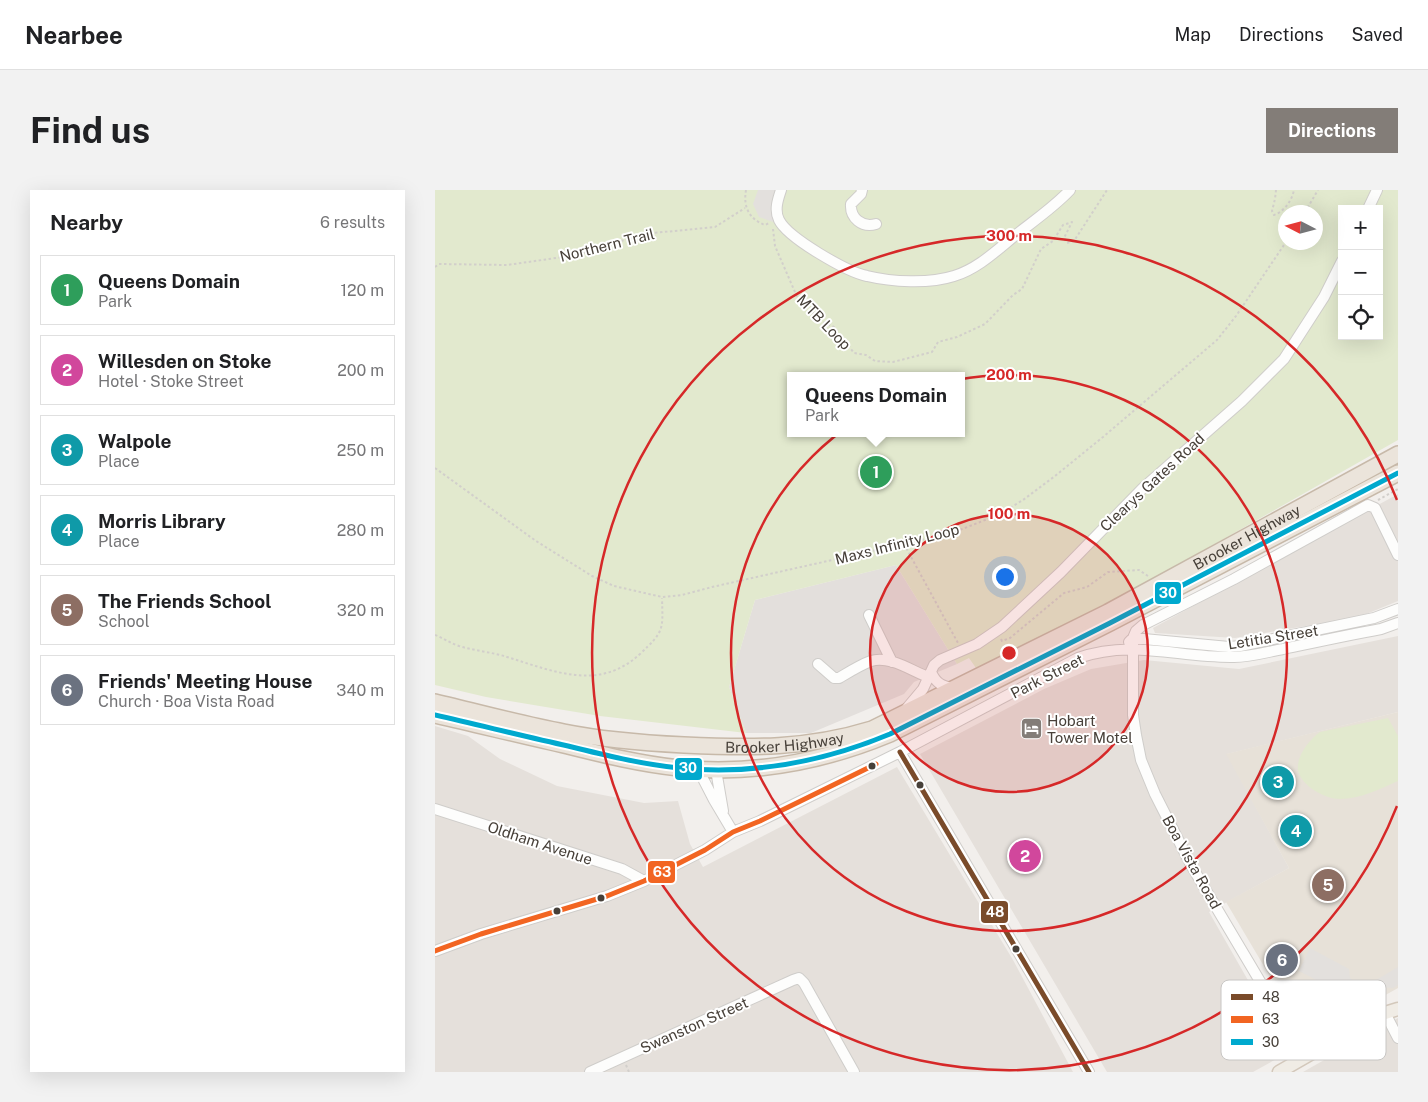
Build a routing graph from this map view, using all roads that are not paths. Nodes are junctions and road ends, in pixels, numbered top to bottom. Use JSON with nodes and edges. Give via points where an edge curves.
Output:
{"nodes":[{"id":1,"x":781,"y":190,"type":"edge"},
{"id":2,"x":862,"y":190,"type":"edge"},
{"id":3,"x":1070,"y":190,"type":"edge"},
{"id":4,"x":1377,"y":190,"type":"edge"},
{"id":5,"x":1370,"y":205,"type":"edge"},
{"id":6,"x":876,"y":224,"type":"dead end"},
{"id":7,"x":1338,"y":269,"type":"edge"},
{"id":8,"x":1398,"y":454,"type":"edge"},
{"id":9,"x":1398,"y":473,"type":"edge"},
{"id":10,"x":1398,"y":554,"type":"edge"},
{"id":11,"x":1398,"y":609,"type":"edge"},
{"id":12,"x":869,"y":616,"type":"dead end"},
{"id":13,"x":1398,"y":623,"type":"edge"},
{"id":14,"x":1133,"y":643,"type":"junction"},
{"id":15,"x":892,"y":662,"type":"junction"},
{"id":16,"x":818,"y":664,"type":"dead end"},
{"id":17,"x":929,"y":675,"type":"junction"},
{"id":18,"x":953,"y":688,"type":"junction"},
{"id":19,"x":435,"y":702,"type":"edge"},
{"id":20,"x":901,"y":714,"type":"junction"},
{"id":21,"x":435,"y":715,"type":"edge"},
{"id":22,"x":651,"y":743,"type":"junction"},
{"id":23,"x":900,"y":752,"type":"junction"},
{"id":24,"x":698,"y":769,"type":"junction"},
{"id":25,"x":742,"y":769,"type":"junction"},
{"id":26,"x":716,"y":770,"type":"junction"},
{"id":27,"x":720,"y":793,"type":"junction"},
{"id":28,"x":435,"y":808,"type":"edge"},
{"id":29,"x":723,"y":814,"type":"junction"},
{"id":30,"x":733,"y":832,"type":"junction"},
{"id":31,"x":644,"y":882,"type":"junction"},
{"id":32,"x":435,"y":950,"type":"edge"},
{"id":33,"x":1259,"y":980,"type":"edge"},
{"id":34,"x":1398,"y":1000,"type":"edge"},
{"id":35,"x":1398,"y":1009,"type":"edge"},
{"id":36,"x":1386,"y":1012,"type":"edge"},
{"id":37,"x":1386,"y":1013,"type":"edge"},
{"id":38,"x":1386,"y":1015,"type":"edge"},
{"id":39,"x":1398,"y":1038,"type":"edge"},
{"id":40,"x":1300,"y":1060,"type":"edge"},
{"id":41,"x":590,"y":1072,"type":"edge"},
{"id":42,"x":854,"y":1072,"type":"edge"},
{"id":43,"x":1089,"y":1072,"type":"edge"},
{"id":44,"x":1279,"y":1072,"type":"edge"}],
"edges":[{"from":1,"to":3,"type":"street","via":[[776,208],[778,219],[797,239],[850,271],[901,281],[942,279],[967,270],[983,261]]},
{"from":2,"to":6,"type":"street","via":[[850,210],[857,221],[869,226]]},
{"from":4,"to":5,"type":"street"},
{"from":7,"to":17,"type":"street","name":"Clearys Gates Road","via":[[1324,297],[1284,358],[1242,401],[1143,488],[1061,572],[995,632],[977,644],[940,660]]},
{"from":8,"to":18,"type":"highway","name":"Brooker Highway","via":[[1108,612]]},
{"from":9,"to":25,"type":"highway","name":"Brooker Highway","via":[[890,734],[792,764]]},
{"from":10,"to":14,"type":"street","via":[[1372,507],[1143,625],[1136,631]]},
{"from":11,"to":14,"type":"street","name":"Letitia Street","via":[[1383,616],[1241,646]]},
{"from":12,"to":15,"type":"street"},
{"from":13,"to":14,"type":"street","name":"Letitia Street","via":[[1241,657],[1213,656]]},
{"from":14,"to":23,"type":"street","name":"Park Street","via":[[1078,658]]},
{"from":14,"to":33,"type":"street","name":"Boa Vista Road","via":[[1135,735],[1141,760],[1191,865]]},
{"from":15,"to":16,"type":"street","via":[[873,660],[839,678]]},
{"from":15,"to":17,"type":"street"},
{"from":17,"to":18,"type":"street","via":[[943,686]]},
{"from":17,"to":20,"type":"street","name":"Clearys Gates Road","via":[[923,690]]},
{"from":18,"to":20,"type":"highway","name":"Brooker Highway"},
{"from":19,"to":22,"type":"highway","name":"Brooker Highway","via":[[564,732]]},
{"from":20,"to":22,"type":"highway","name":"Brooker Highway","via":[[872,729],[822,742],[733,748]]},
{"from":21,"to":24,"type":"highway","name":"Brooker Highway","via":[[627,760]]},
{"from":22,"to":26,"type":"highway","via":[[663,749],[703,756]]},
{"from":23,"to":30,"type":"street","name":"Park Street"},
{"from":23,"to":43,"type":"street"},
{"from":24,"to":26,"type":"highway","name":"Brooker Highway"},
{"from":24,"to":29,"type":"street"},
{"from":25,"to":26,"type":"highway","name":"Brooker Highway"},
{"from":25,"to":27,"type":"street","via":[[725,778]]},
{"from":26,"to":27,"type":"street"},
{"from":27,"to":29,"type":"street"},
{"from":28,"to":31,"type":"street","name":"Oldham Avenue","via":[[622,869]]},
{"from":29,"to":30,"type":"street"},
{"from":30,"to":31,"type":"street","name":"Park Street"},
{"from":31,"to":32,"type":"street","name":"Park Street"},
{"from":34,"to":36,"type":"main road"},
{"from":35,"to":37,"type":"main road"},
{"from":38,"to":39,"type":"street"},
{"from":40,"to":44,"type":"main road"},
{"from":41,"to":42,"type":"street","name":"Swanston Street","via":[[799,978]]}]}
